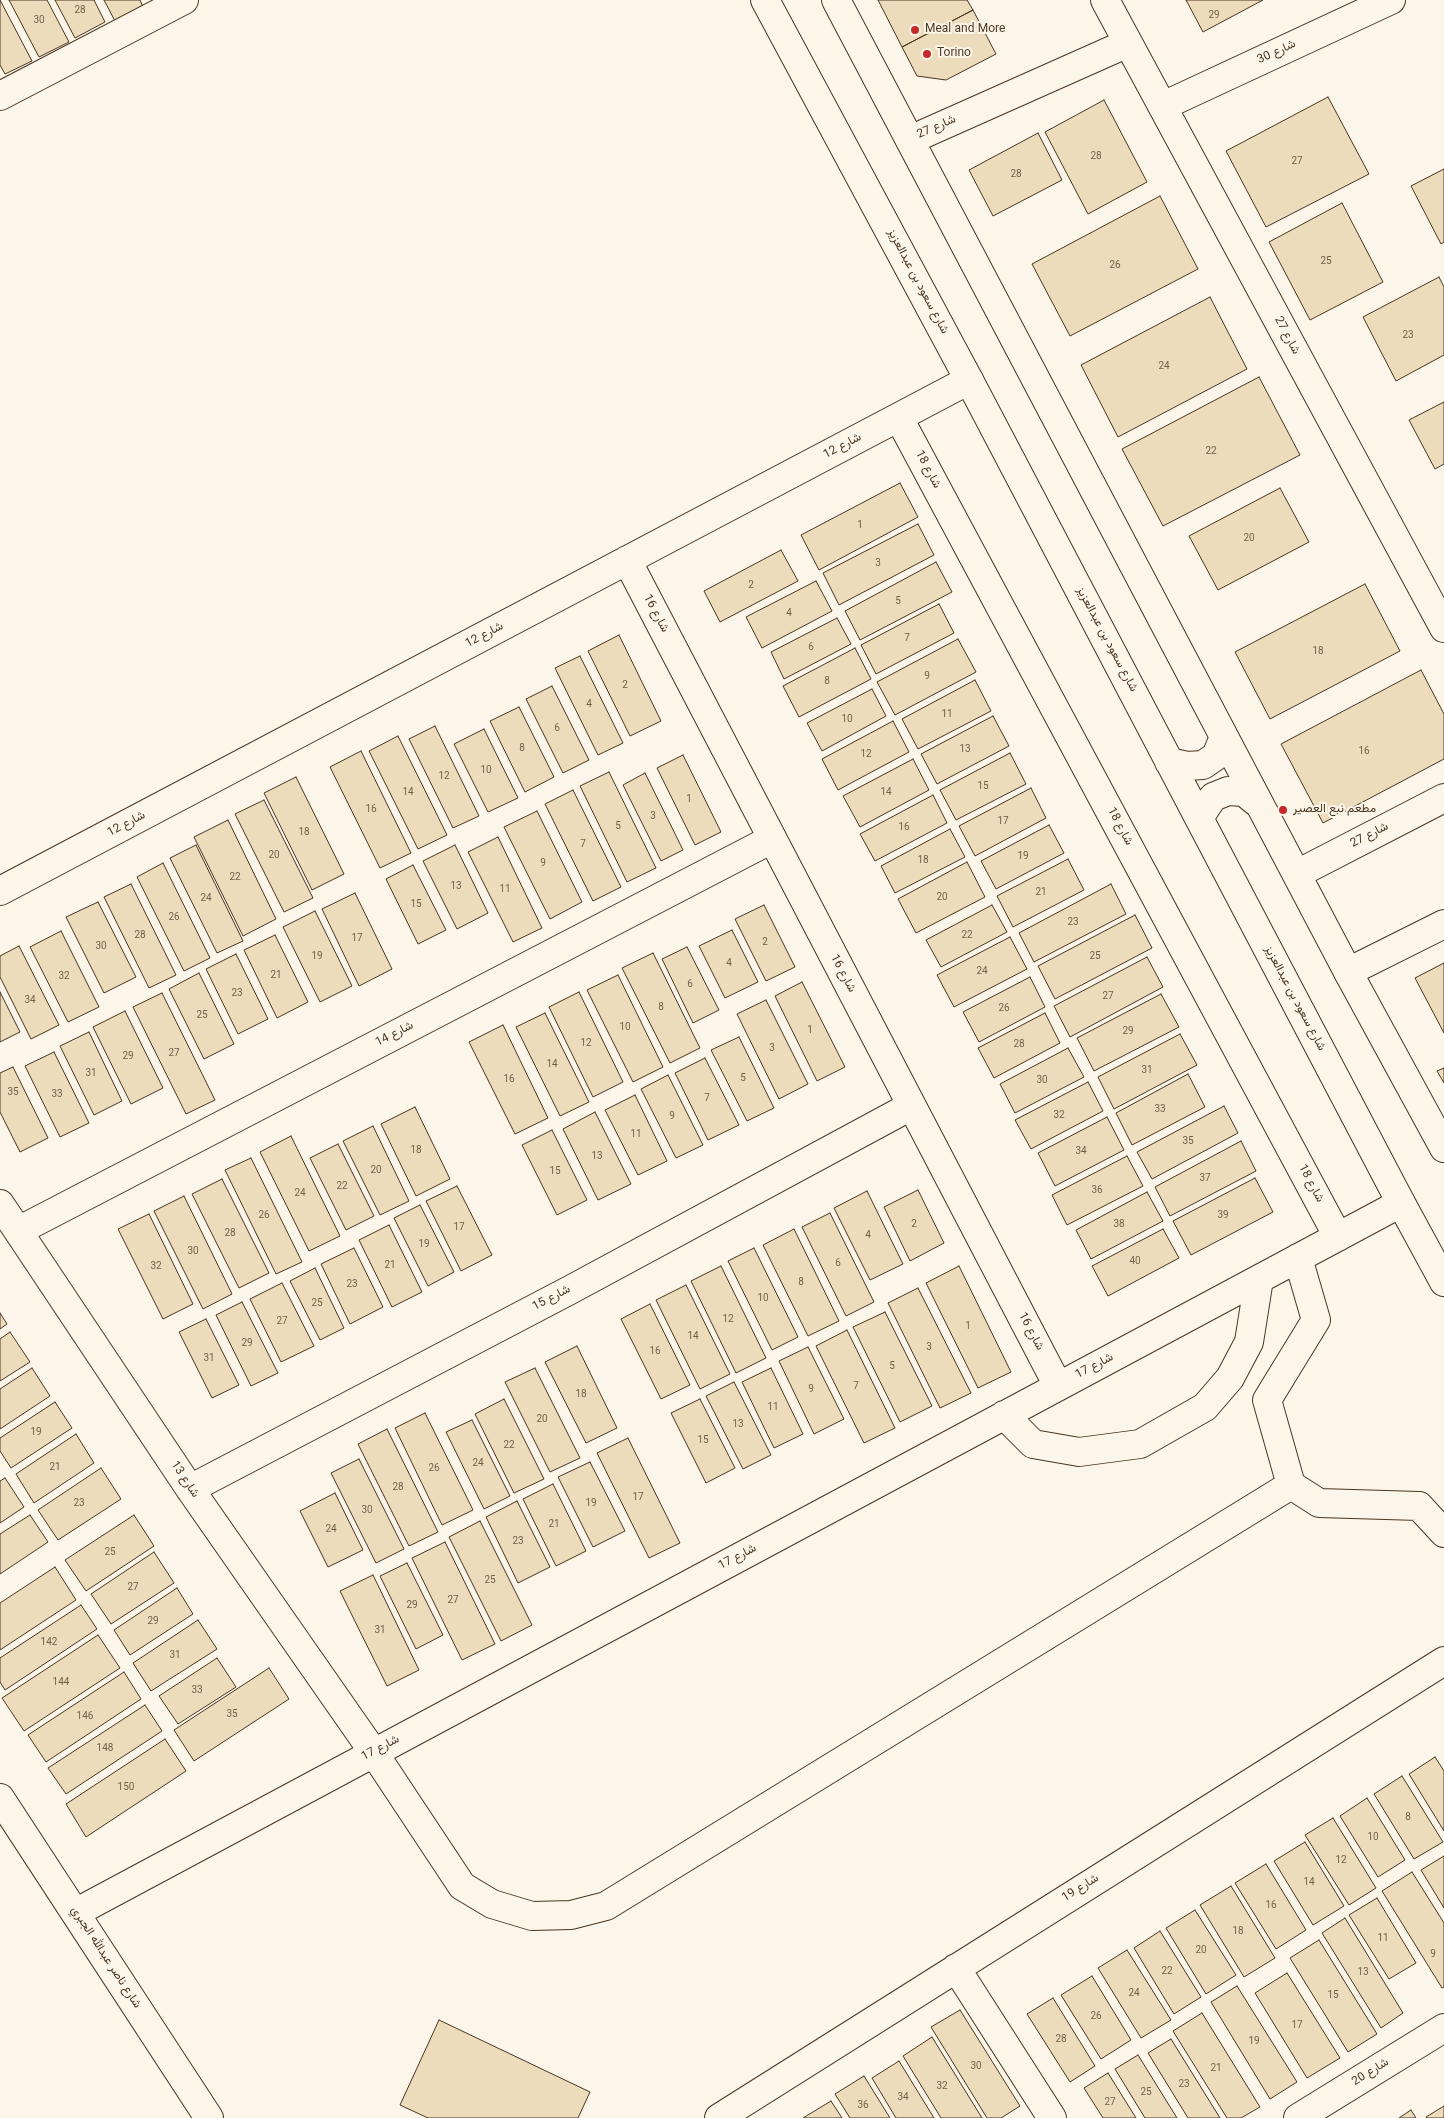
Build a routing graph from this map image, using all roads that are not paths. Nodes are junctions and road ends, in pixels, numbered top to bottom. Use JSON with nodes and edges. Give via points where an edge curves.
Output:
{"nodes":[{"id":1,"x":184,"y":0,"type":"edge"},
{"id":2,"x":765,"y":0,"type":"edge"},
{"id":3,"x":836,"y":0,"type":"edge"},
{"id":4,"x":1105,"y":0,"type":"edge"},
{"id":5,"x":1392,"y":0,"type":"edge"},
{"id":6,"x":1128,"y":44,"type":"junction"},
{"id":7,"x":0,"y":96,"type":"edge"},
{"id":8,"x":1162,"y":106,"type":"junction"},
{"id":9,"x":910,"y":140,"type":"junction"},
{"id":10,"x":969,"y":380,"type":"junction"},
{"id":11,"x":899,"y":418,"type":"junction"},
{"id":12,"x":627,"y":560,"type":"junction"},
{"id":13,"x":1444,"y":628,"type":"edge"},
{"id":14,"x":1224,"y":737,"type":"junction"},
{"id":15,"x":1169,"y":762,"type":"junction"},
{"id":16,"x":1444,"y":798,"type":"edge"},
{"id":17,"x":1260,"y":805,"type":"junction"},
{"id":18,"x":1199,"y":818,"type":"junction"},
{"id":19,"x":772,"y":839,"type":"junction"},
{"id":20,"x":1297,"y":874,"type":"junction"},
{"id":21,"x":0,"y":891,"type":"edge"},
{"id":22,"x":1444,"y":924,"type":"edge"},
{"id":23,"x":1348,"y":972,"type":"junction"},
{"id":24,"x":912,"y":1106,"type":"junction"},
{"id":25,"x":1444,"y":1148,"type":"edge"},
{"id":26,"x":1401,"y":1203,"type":"junction"},
{"id":27,"x":0,"y":1204,"type":"edge"},
{"id":28,"x":18,"y":1231,"type":"junction"},
{"id":29,"x":1338,"y":1237,"type":"junction"},
{"id":30,"x":1298,"y":1258,"type":"junction"},
{"id":31,"x":1259,"y":1279,"type":"junction"},
{"id":32,"x":1444,"y":1282,"type":"edge"},
{"id":33,"x":1058,"y":1386,"type":"junction"},
{"id":34,"x":1004,"y":1416,"type":"junction"},
{"id":35,"x":1291,"y":1485,"type":"junction"},
{"id":36,"x":190,"y":1489,"type":"junction"},
{"id":37,"x":1444,"y":1533,"type":"edge"},
{"id":38,"x":1444,"y":1661,"type":"edge"},
{"id":39,"x":374,"y":1753,"type":"junction"},
{"id":40,"x":0,"y":1798,"type":"edge"},
{"id":41,"x":75,"y":1913,"type":"junction"},
{"id":42,"x":956,"y":1968,"type":"junction"},
{"id":43,"x":1444,"y":2028,"type":"edge"},
{"id":44,"x":209,"y":2118,"type":"edge"},
{"id":45,"x":719,"y":2118,"type":"edge"},
{"id":46,"x":1052,"y":2118,"type":"edge"},
{"id":47,"x":1298,"y":2118,"type":"edge"}],
"edges":[{"from":1,"to":7,"type":"street"},
{"from":2,"to":10,"type":"street","name":"شارع سعود بن عبدالعزيز"},
{"from":3,"to":9,"type":"street"},
{"from":4,"to":6,"type":"street","name":"شارع 27"},
{"from":5,"to":8,"type":"street","name":"شارع 30"},
{"from":6,"to":8,"type":"street","name":"شارع 27"},
{"from":6,"to":9,"type":"street","name":"شارع 27"},
{"from":8,"to":13,"type":"street","name":"شارع 27"},
{"from":9,"to":14,"type":"street"},
{"from":10,"to":11,"type":"street","name":"شارع 12"},
{"from":10,"to":15,"type":"street","name":"شارع سعود بن عبدالعزيز"},
{"from":11,"to":12,"type":"street","name":"شارع 12"},
{"from":11,"to":29,"type":"street","name":"شارع 18"},
{"from":12,"to":19,"type":"street","name":"شارع 16"},
{"from":12,"to":21,"type":"street","name":"شارع 12"},
{"from":14,"to":15,"type":"street","via":[[1216,756],[1203,765]]},
{"from":14,"to":17,"type":"street"},
{"from":15,"to":18,"type":"street","name":"شارع سعود بن عبدالعزيز"},
{"from":16,"to":20,"type":"street","name":"شارع 27"},
{"from":17,"to":18,"type":"street","via":[[1244,792],[1228,791],[1213,797]]},
{"from":17,"to":20,"type":"street"},
{"from":18,"to":26,"type":"street","name":"شارع سعود بن عبدالعزيز"},
{"from":19,"to":24,"type":"street","name":"شارع 16"},
{"from":19,"to":28,"type":"street","name":"شارع 14"},
{"from":20,"to":23,"type":"street"},
{"from":22,"to":23,"type":"street"},
{"from":23,"to":25,"type":"street"},
{"from":24,"to":33,"type":"street","name":"شارع 16"},
{"from":24,"to":36,"type":"street","name":"شارع 15"},
{"from":26,"to":29,"type":"street","name":"شارع 17"},
{"from":26,"to":32,"type":"street","name":"شارع سعود بن عبدالعزيز"},
{"from":27,"to":28,"type":"street","name":"شارع 13"},
{"from":28,"to":36,"type":"street","name":"شارع 13"},
{"from":29,"to":30,"type":"street","name":"شارع 17"},
{"from":30,"to":31,"type":"street","name":"شارع 17"},
{"from":30,"to":35,"type":"street","via":[[1316,1320],[1267,1400]]},
{"from":31,"to":33,"type":"street","name":"شارع 17"},
{"from":31,"to":34,"type":"street","via":[[1249,1342],[1230,1378],[1204,1407],[1140,1444],[1079,1452],[1033,1444]]},
{"from":33,"to":34,"type":"street","name":"شارع 17"},
{"from":34,"to":39,"type":"street","name":"شارع 17"},
{"from":35,"to":37,"type":"street","via":[[1319,1503],[1418,1506]]},
{"from":35,"to":39,"type":"street","name":"شارع 13","via":[[606,1906],[570,1915],[532,1916],[492,1904],[462,1886]]},
{"from":36,"to":39,"type":"street","name":"شارع 13"},
{"from":38,"to":42,"type":"street","name":"شارع 19"},
{"from":39,"to":41,"type":"street","name":"شارع 17"},
{"from":40,"to":41,"type":"street","name":"شارع ناصر عبدالله الجبري"},
{"from":41,"to":44,"type":"street","name":"شارع ناصر عبدالله الجبري"},
{"from":42,"to":45,"type":"street","name":"شارع 19"},
{"from":42,"to":46,"type":"street"},
{"from":43,"to":47,"type":"street","name":"شارع 20"}]}
